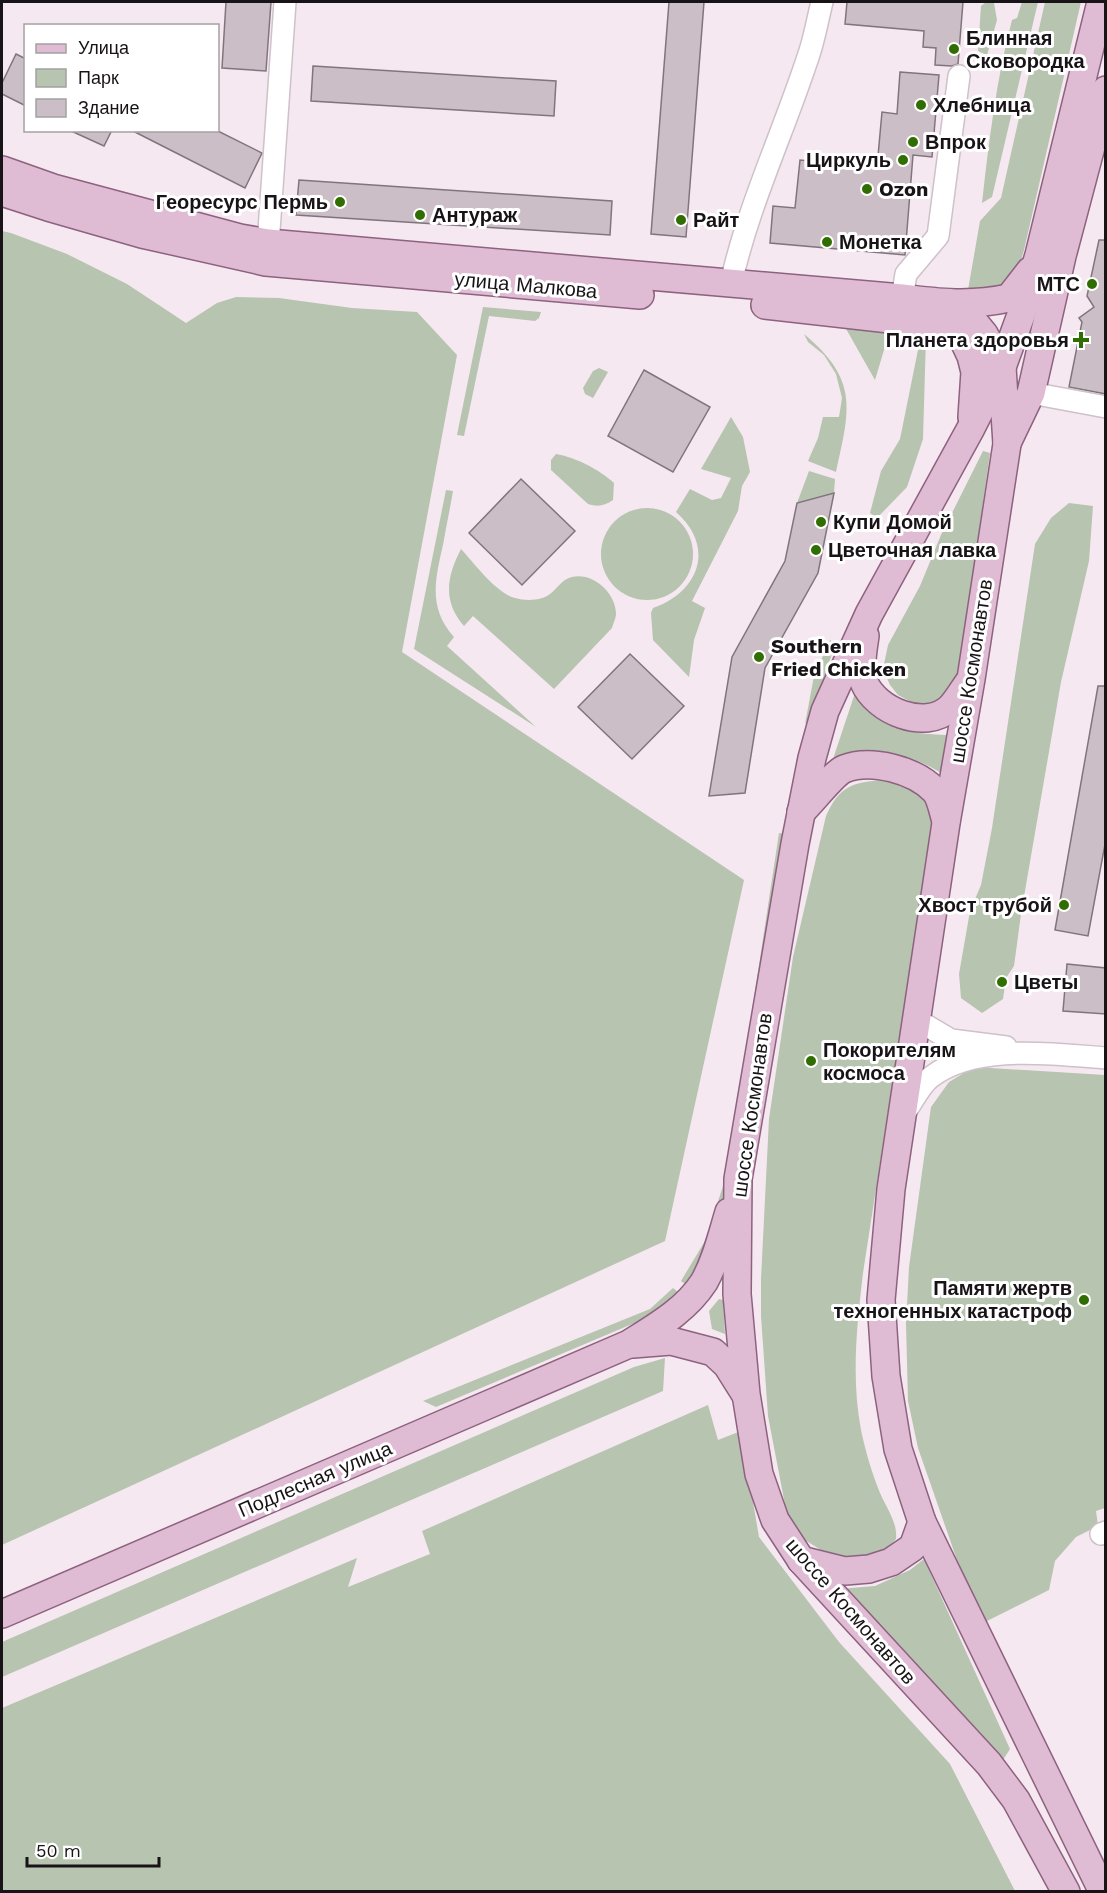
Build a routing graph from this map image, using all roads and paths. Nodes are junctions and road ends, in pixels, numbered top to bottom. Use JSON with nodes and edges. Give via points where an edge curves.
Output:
{"nodes":[{"id":1,"x":285,"y":2,"type":"edge"},
{"id":2,"x":822,"y":2,"type":"edge"},
{"id":3,"x":1101,"y":2,"type":"edge"},
{"id":4,"x":959,"y":76,"type":"dead end"},
{"id":5,"x":1106,"y":90,"type":"edge"},
{"id":6,"x":2,"y":170,"type":"edge"},
{"id":7,"x":2,"y":192,"type":"edge"},
{"id":8,"x":267,"y":253,"type":"junction"},
{"id":9,"x":1039,"y":255,"type":"junction"},
{"id":10,"x":732,"y":283,"type":"junction"},
{"id":11,"x":902,"y":298,"type":"junction"},
{"id":12,"x":952,"y":304,"type":"junction"},
{"id":13,"x":1002,"y":367,"type":"junction"},
{"id":14,"x":1031,"y":393,"type":"junction"},
{"id":15,"x":1106,"y":407,"type":"edge"},
{"id":16,"x":971,"y":428,"type":"junction"},
{"id":17,"x":1007,"y":444,"type":"junction"},
{"id":18,"x":869,"y":614,"type":"junction"},
{"id":19,"x":971,"y":678,"type":"junction"},
{"id":20,"x":801,"y":812,"type":"junction"},
{"id":21,"x":946,"y":823,"type":"junction"},
{"id":22,"x":917,"y":1020,"type":"junction"},
{"id":23,"x":1039,"y":1053,"type":"junction"},
{"id":24,"x":1106,"y":1058,"type":"edge"},
{"id":25,"x":902,"y":1117,"type":"junction"},
{"id":26,"x":738,"y":1179,"type":"junction"},
{"id":27,"x":629,"y":1344,"type":"junction"},
{"id":28,"x":746,"y":1394,"type":"junction"},
{"id":29,"x":922,"y":1522,"type":"junction"},
{"id":30,"x":801,"y":1560,"type":"junction"},
{"id":31,"x":2,"y":1614,"type":"edge"},
{"id":32,"x":1066,"y":1892,"type":"edge"},
{"id":33,"x":1103,"y":1892,"type":"edge"}],
"edges":[{"from":1,"to":8,"type":"street"},
{"from":2,"to":10,"type":"street","via":[[811,50],[771,157]]},
{"from":3,"to":9,"type":"main road","name":"шоссе Космонавтов"},
{"from":4,"to":11,"type":"street","via":[[938,236],[906,274]]},
{"from":5,"to":14,"type":"main road","name":"шоссе Космонавтов"},
{"from":6,"to":8,"type":"main road","name":"улица Малкова","via":[[53,188],[240,238]]},
{"from":7,"to":8,"type":"main road","name":"улица Малкова","via":[[142,234]]},
{"from":8,"to":10,"type":"main road","name":"улица Малкова"},
{"from":8,"to":16,"type":"main road","name":"улица Малкова","via":[[533,287],[769,305],[934,324],[963,339],[971,356],[975,372]]},
{"from":9,"to":12,"type":"main road","name":"улица Малкова","via":[[1009,298]]},
{"from":9,"to":13,"type":"main road","name":"шоссе Космонавтов"},
{"from":10,"to":11,"type":"main road","name":"улица Малкова"},
{"from":11,"to":12,"type":"main road","name":"улица Малкова"},
{"from":12,"to":13,"type":"main road","via":[[984,334]]},
{"from":13,"to":16,"type":"main road","name":"шоссе Космонавтов"},
{"from":13,"to":17,"type":"main road","name":"шоссе Космонавтов"},
{"from":14,"to":15,"type":"street"},
{"from":14,"to":17,"type":"main road","name":"шоссе Космонавтов"},
{"from":16,"to":18,"type":"main road","name":"шоссе Космонавтов"},
{"from":17,"to":19,"type":"main road","name":"шоссе Космонавтов"},
{"from":18,"to":19,"type":"main road","via":[[862,659],[864,681],[891,711],[915,718],[936,717],[950,708]]},
{"from":18,"to":20,"type":"main road","name":"шоссе Космонавтов","via":[[825,711]]},
{"from":19,"to":21,"type":"main road","name":"шоссе Космонавтов"},
{"from":20,"to":21,"type":"main road","via":[[843,770],[892,766],[922,780],[937,793]]},
{"from":20,"to":26,"type":"main road","name":"шоссе Космонавтов"},
{"from":21,"to":22,"type":"main road","name":"шоссе Космонавтов"},
{"from":22,"to":23,"type":"street","via":[[951,1040]]},
{"from":22,"to":25,"type":"main road","name":"шоссе Космонавтов"},
{"from":23,"to":24,"type":"street"},
{"from":23,"to":25,"type":"street","via":[[994,1055],[952,1063],[928,1078]]},
{"from":25,"to":29,"type":"main road","name":"шоссе Космонавтов","via":[[881,1300],[886,1376],[898,1449]]},
{"from":26,"to":27,"type":"main road","via":[[703,1282],[670,1317]]},
{"from":26,"to":28,"type":"main road","name":"шоссе Космонавтов","via":[[737,1294]]},
{"from":27,"to":28,"type":"main road","via":[[671,1341],[713,1352],[728,1365]]},
{"from":27,"to":31,"type":"main road","name":"Подлесная улица"},
{"from":28,"to":30,"type":"main road","name":"шоссе Космонавтов","via":[[759,1474],[775,1520]]},
{"from":29,"to":30,"type":"main road","via":[[913,1547],[891,1562],[869,1569],[845,1571]]},
{"from":29,"to":33,"type":"main road","name":"шоссе Космонавтов"},
{"from":30,"to":32,"type":"main road","name":"шоссе Космонавтов","via":[[989,1764],[1016,1800]]}]}
